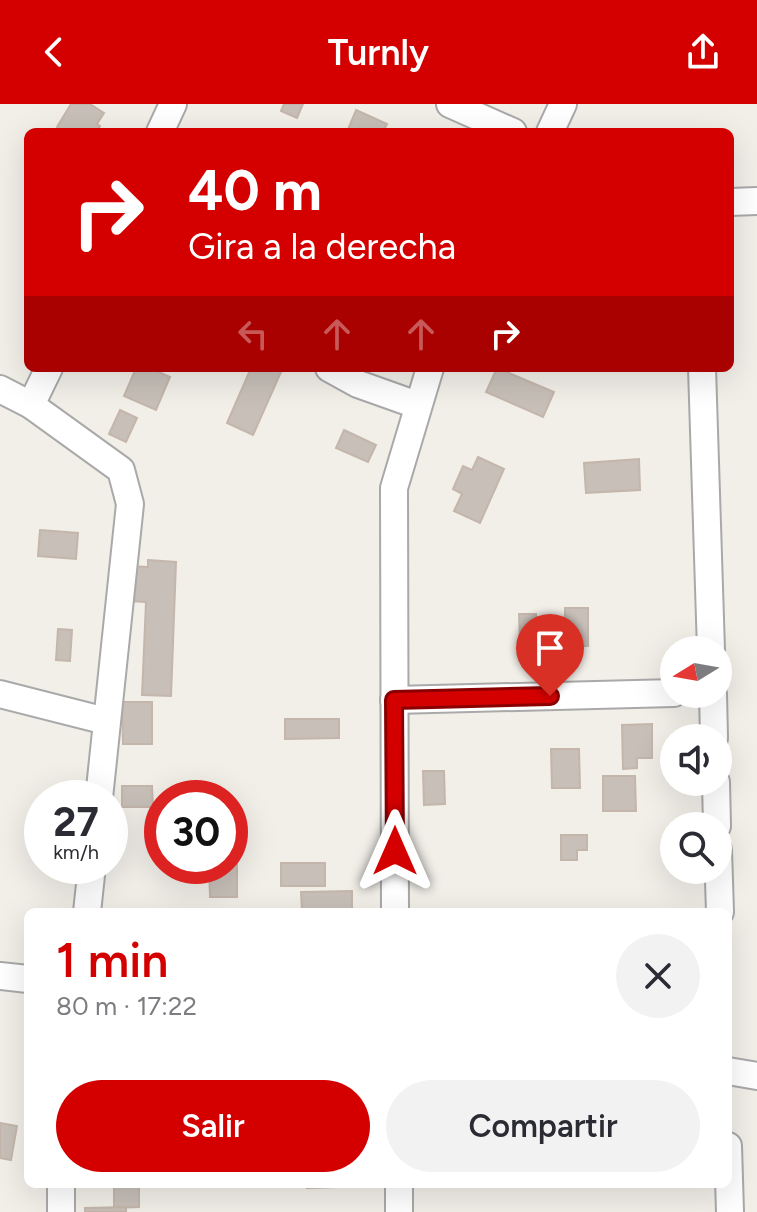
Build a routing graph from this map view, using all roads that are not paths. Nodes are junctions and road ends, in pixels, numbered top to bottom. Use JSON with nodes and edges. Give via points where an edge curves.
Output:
{"nodes":[{"id":1,"x":173,"y":104,"type":"edge"},
{"id":2,"x":450,"y":104,"type":"edge"},
{"id":3,"x":563,"y":104,"type":"edge"},
{"id":4,"x":162,"y":128,"type":"edge"},
{"id":5,"x":504,"y":128,"type":"edge"},
{"id":6,"x":552,"y":128,"type":"edge"},
{"id":7,"x":757,"y":201,"type":"edge"},
{"id":8,"x":734,"y":202,"type":"edge"},
{"id":9,"x":47,"y":372,"type":"edge"},
{"id":10,"x":336,"y":372,"type":"edge"},
{"id":11,"x":429,"y":372,"type":"edge"},
{"id":12,"x":702,"y":372,"type":"edge"},
{"id":13,"x":0,"y":389,"type":"edge"},
{"id":14,"x":31,"y":405,"type":"junction"},
{"id":15,"x":417,"y":405,"type":"junction"},
{"id":16,"x":711,"y":636,"type":"edge"},
{"id":17,"x":660,"y":693,"type":"edge"},
{"id":18,"x":0,"y":694,"type":"edge"},
{"id":19,"x":394,"y":700,"type":"junction"},
{"id":20,"x":106,"y":721,"type":"junction"},
{"id":21,"x":101,"y":780,"type":"edge"},
{"id":22,"x":90,"y":884,"type":"edge"},
{"id":23,"x":719,"y":884,"type":"edge"},
{"id":24,"x":87,"y":908,"type":"edge"},
{"id":25,"x":395,"y":908,"type":"edge"},
{"id":26,"x":720,"y":908,"type":"edge"},
{"id":27,"x":0,"y":976,"type":"edge"},
{"id":28,"x":24,"y":979,"type":"edge"},
{"id":29,"x":732,"y":1072,"type":"edge"},
{"id":30,"x":757,"y":1076,"type":"edge"},
{"id":31,"x":61,"y":1188,"type":"edge"},
{"id":32,"x":399,"y":1188,"type":"edge"},
{"id":33,"x":729,"y":1188,"type":"edge"},
{"id":34,"x":61,"y":1212,"type":"edge"},
{"id":35,"x":399,"y":1212,"type":"edge"},
{"id":36,"x":730,"y":1212,"type":"edge"}],
"edges":[{"from":1,"to":4,"type":"street"},
{"from":2,"to":5,"type":"street"},
{"from":3,"to":6,"type":"street"},
{"from":7,"to":8,"type":"street"},
{"from":9,"to":14,"type":"street"},
{"from":10,"to":15,"type":"street"},
{"from":11,"to":15,"type":"street"},
{"from":12,"to":16,"type":"street"},
{"from":13,"to":14,"type":"street"},
{"from":14,"to":20,"type":"street","via":[[121,470],[130,504]]},
{"from":15,"to":19,"type":"street","via":[[394,488]]},
{"from":17,"to":19,"type":"street"},
{"from":18,"to":20,"type":"street"},
{"from":19,"to":25,"type":"street"},
{"from":20,"to":21,"type":"street"},
{"from":22,"to":24,"type":"street"},
{"from":23,"to":26,"type":"street"},
{"from":27,"to":28,"type":"street"},
{"from":29,"to":30,"type":"street"},
{"from":31,"to":34,"type":"street"},
{"from":32,"to":35,"type":"street"},
{"from":33,"to":36,"type":"street"}]}
